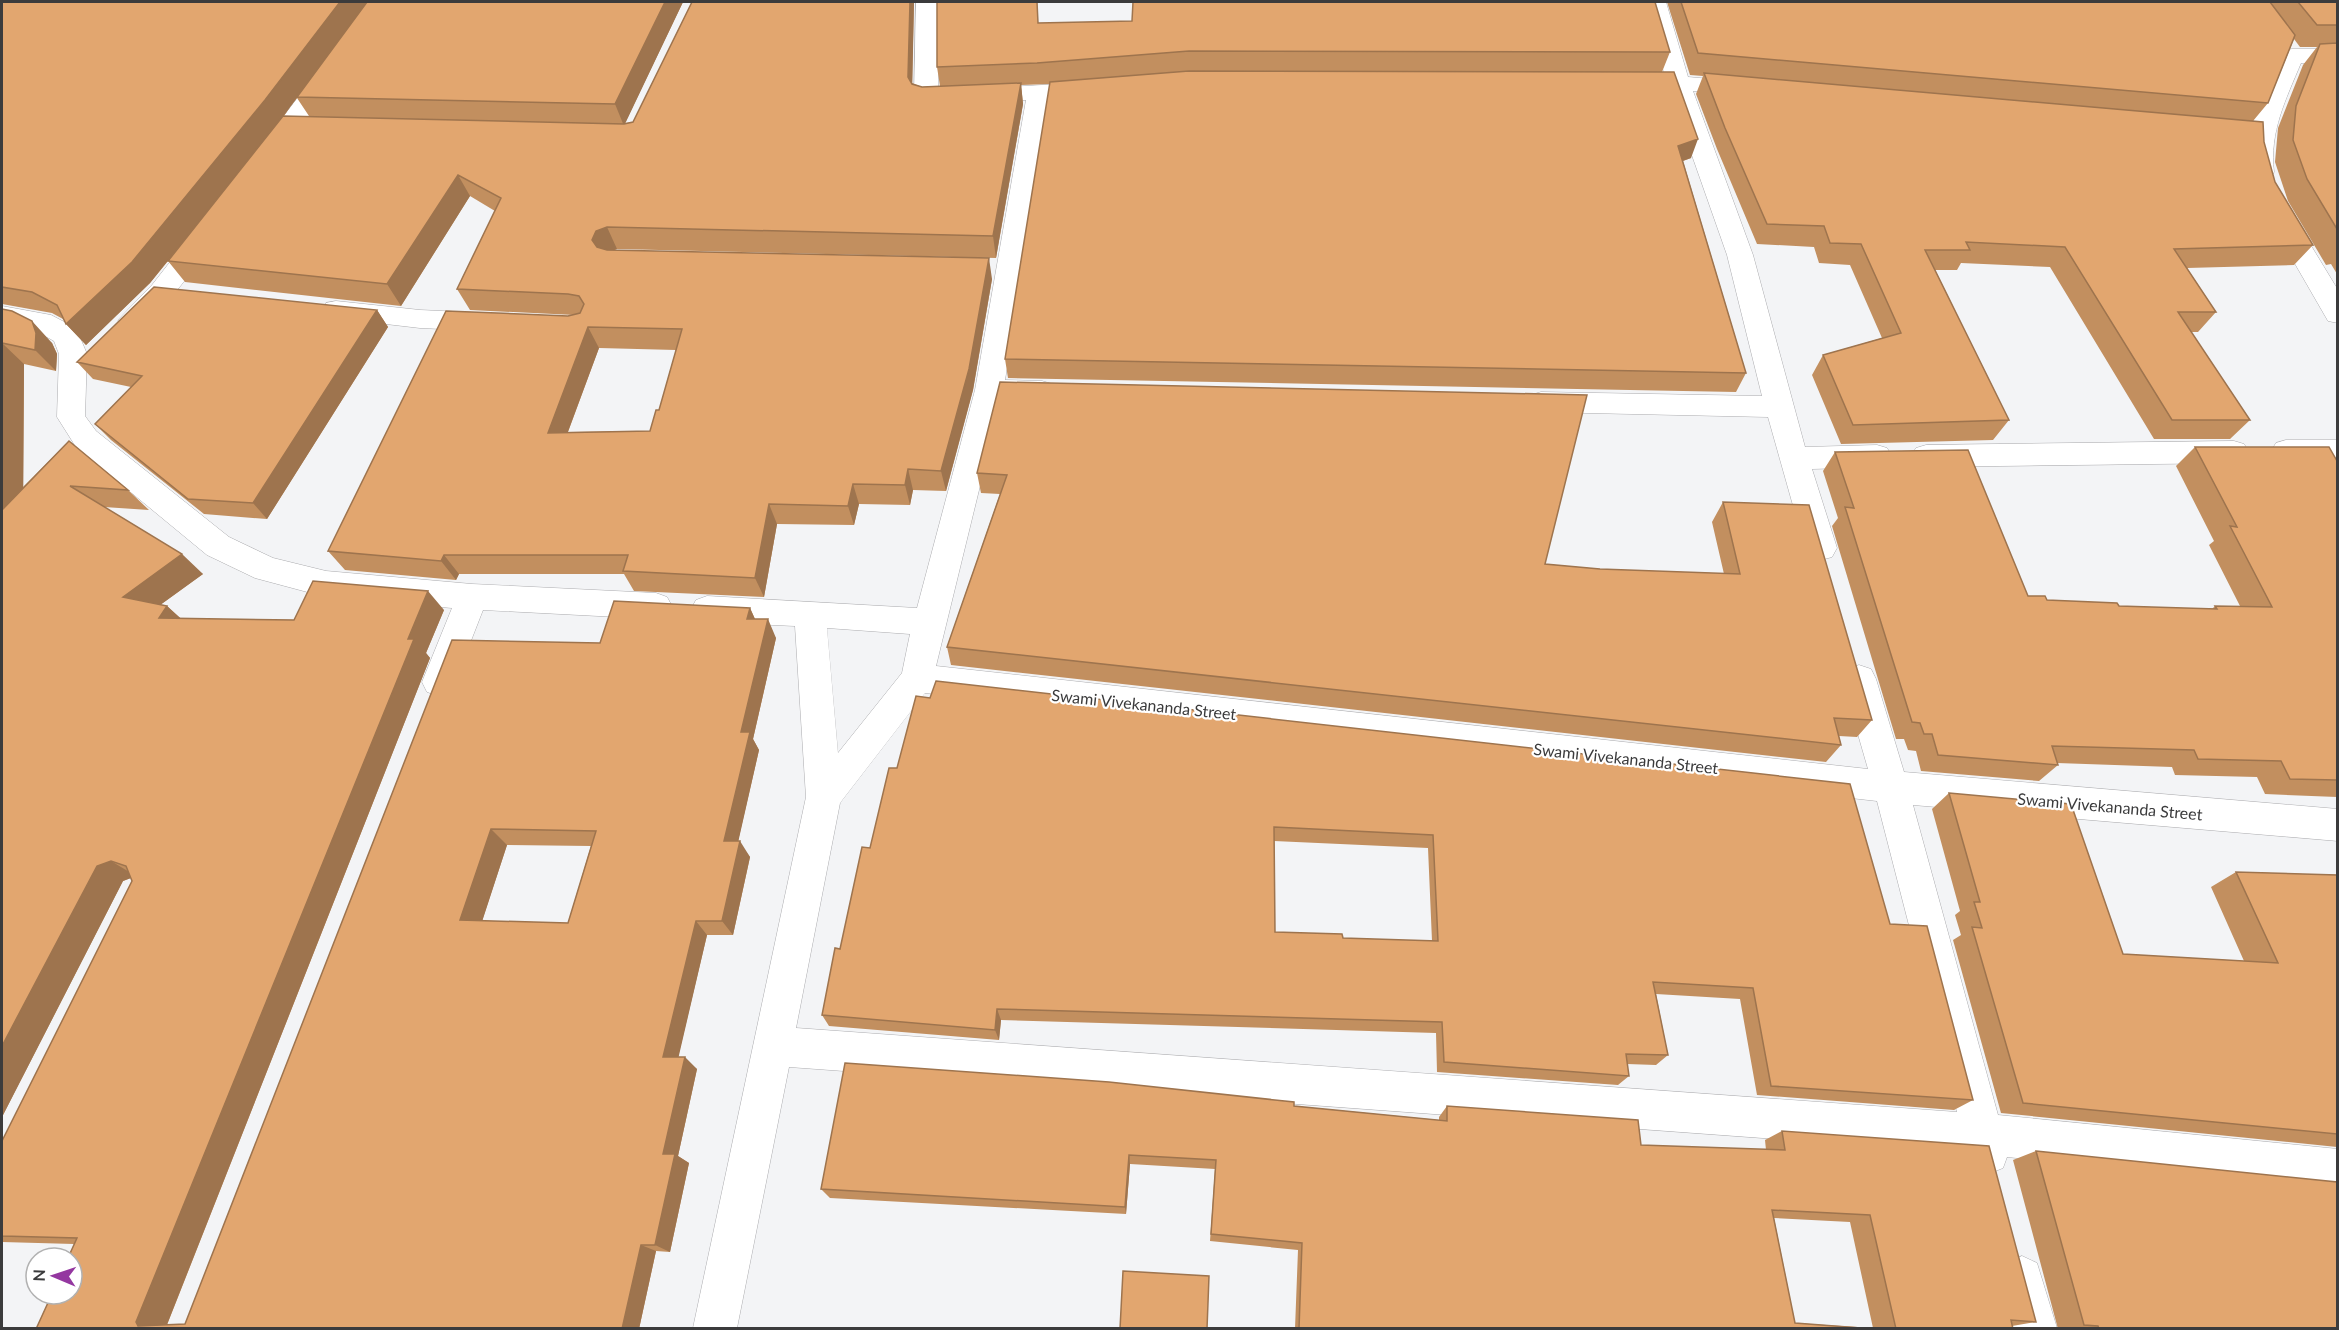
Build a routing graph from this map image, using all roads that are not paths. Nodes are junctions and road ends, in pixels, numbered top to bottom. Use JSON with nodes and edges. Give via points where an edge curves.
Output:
{"nodes":[{"id":1,"x":381,"y":2,"type":"edge"},
{"id":2,"x":927,"y":2,"type":"edge"},
{"id":3,"x":1655,"y":2,"type":"edge"},
{"id":4,"x":2337,"y":56,"type":"edge"},
{"id":5,"x":1618,"y":83,"type":"edge"},
{"id":6,"x":1678,"y":83,"type":"junction"},
{"id":7,"x":1120,"y":87,"type":"edge"},
{"id":8,"x":1770,"y":92,"type":"edge"},
{"id":9,"x":1039,"y":94,"type":"junction"},
{"id":10,"x":260,"y":164,"type":"edge"},
{"id":11,"x":218,"y":219,"type":"edge"},
{"id":12,"x":314,"y":308,"type":"edge"},
{"id":13,"x":2337,"y":314,"type":"edge"},
{"id":14,"x":2,"y":315,"type":"edge"},
{"id":15,"x":511,"y":323,"type":"edge"},
{"id":16,"x":71,"y":380,"type":"junction"},
{"id":17,"x":989,"y":390,"type":"junction"},
{"id":18,"x":1073,"y":392,"type":"edge"},
{"id":19,"x":1515,"y":402,"type":"edge"},
{"id":20,"x":1779,"y":407,"type":"junction"},
{"id":21,"x":2337,"y":451,"type":"edge"},
{"id":22,"x":1795,"y":458,"type":"junction"},
{"id":23,"x":1828,"y":571,"type":"edge"},
{"id":24,"x":472,"y":597,"type":"junction"},
{"id":25,"x":810,"y":614,"type":"junction"},
{"id":26,"x":929,"y":622,"type":"junction"},
{"id":27,"x":1851,"y":651,"type":"edge"},
{"id":28,"x":917,"y":678,"type":"junction"},
{"id":29,"x":425,"y":718,"type":"edge"},
{"id":30,"x":1891,"y":787,"type":"junction"},
{"id":31,"x":824,"y":797,"type":"junction"},
{"id":32,"x":2337,"y":825,"type":"edge"},
{"id":33,"x":773,"y":1046,"type":"junction"},
{"id":34,"x":1983,"y":1134,"type":"junction"},
{"id":35,"x":2337,"y":1170,"type":"edge"},
{"id":36,"x":1995,"y":1180,"type":"edge"},
{"id":37,"x":2014,"y":1248,"type":"edge"},
{"id":38,"x":715,"y":1329,"type":"edge"},
{"id":39,"x":2035,"y":1329,"type":"edge"}],
"edges":[{"from":1,"to":10,"type":"street","via":[[300,128]]},
{"from":2,"to":9,"type":"street","via":[[926,99]]},
{"from":3,"to":6,"type":"street"},
{"from":4,"to":13,"type":"street","via":[[2285,47],[2249,134],[2264,184]]},
{"from":5,"to":6,"type":"street"},
{"from":6,"to":8,"type":"street"},
{"from":6,"to":20,"type":"street","via":[[1740,255]]},
{"from":7,"to":9,"type":"street"},
{"from":9,"to":17,"type":"street","via":[[998,269]]},
{"from":11,"to":16,"type":"street","via":[[173,293]]},
{"from":12,"to":15,"type":"street"},
{"from":14,"to":16,"type":"street","via":[[41,322],[66,335],[72,354]]},
{"from":16,"to":24,"type":"street","via":[[71,417],[86,439],[218,546],[266,569],[326,584]]},
{"from":17,"to":18,"type":"street"},
{"from":17,"to":26,"type":"street"},
{"from":19,"to":20,"type":"street"},
{"from":20,"to":22,"type":"street"},
{"from":21,"to":22,"type":"street"},
{"from":22,"to":23,"type":"street"},
{"from":24,"to":25,"type":"street"},
{"from":24,"to":29,"type":"street"},
{"from":25,"to":26,"type":"street"},
{"from":25,"to":31,"type":"street"},
{"from":26,"to":28,"type":"street"},
{"from":27,"to":30,"type":"street"},
{"from":28,"to":30,"type":"street","name":"Swami Vivekananda Street"},
{"from":28,"to":31,"type":"street"},
{"from":30,"to":32,"type":"street","name":"Swami Vivekananda Street"},
{"from":30,"to":34,"type":"street"},
{"from":31,"to":33,"type":"street"},
{"from":33,"to":34,"type":"street"},
{"from":33,"to":38,"type":"street"},
{"from":34,"to":35,"type":"street"},
{"from":34,"to":36,"type":"street"},
{"from":37,"to":39,"type":"street"}]}
